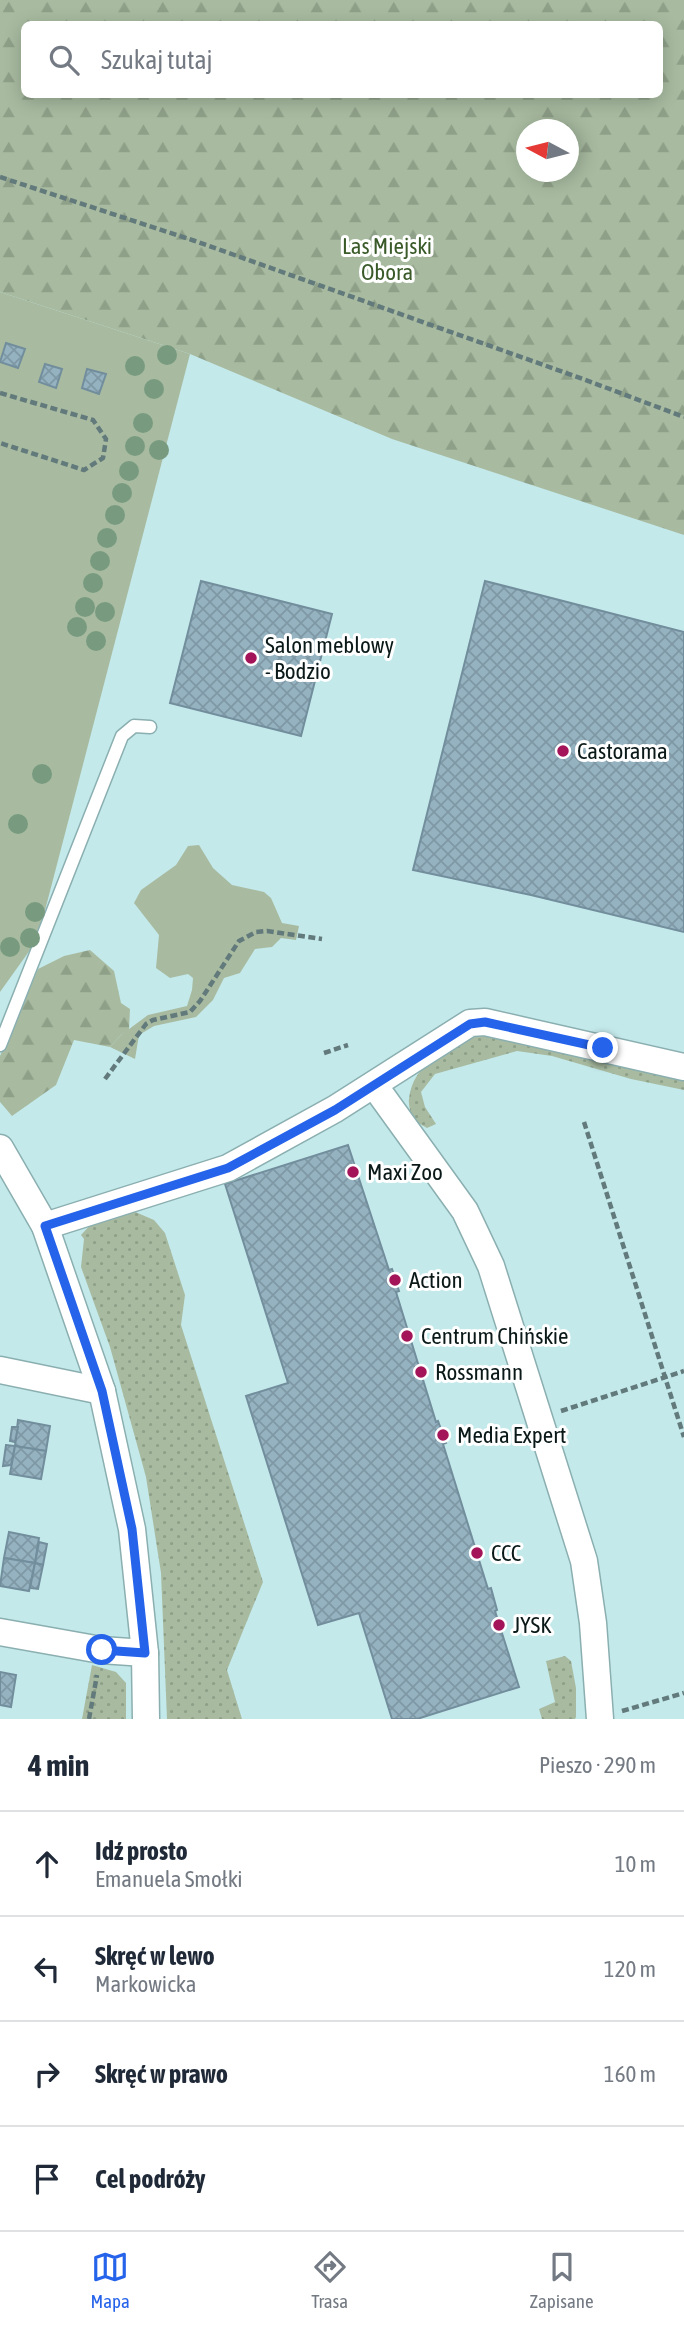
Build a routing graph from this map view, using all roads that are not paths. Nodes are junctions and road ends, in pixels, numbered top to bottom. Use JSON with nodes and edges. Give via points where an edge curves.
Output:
{"nodes":[{"id":1,"x":150,"y":727,"type":"dead end"},
{"id":2,"x":0,"y":1045,"type":"edge"},
{"id":3,"x":684,"y":1067,"type":"edge"},
{"id":4,"x":374,"y":1085,"type":"junction"},
{"id":5,"x":0,"y":1148,"type":"edge"},
{"id":6,"x":45,"y":1226,"type":"junction"},
{"id":7,"x":0,"y":1370,"type":"edge"},
{"id":8,"x":102,"y":1391,"type":"junction"},
{"id":9,"x":0,"y":1632,"type":"edge"},
{"id":10,"x":145,"y":1653,"type":"junction"},
{"id":11,"x":600,"y":1718,"type":"edge"},
{"id":12,"x":146,"y":1719,"type":"edge"}],
"edges":[{"from":1,"to":2,"type":"lane","via":[[134,726],[122,736]]},
{"from":3,"to":4,"type":"street","via":[[477,1022]]},
{"from":4,"to":6,"type":"street","via":[[228,1168]]},
{"from":4,"to":11,"type":"street","via":[[465,1212],[491,1266],[584,1561]]},
{"from":5,"to":6,"type":"street"},
{"from":6,"to":8,"type":"street"},
{"from":7,"to":8,"type":"street"},
{"from":8,"to":10,"type":"street","via":[[132,1529]]},
{"from":9,"to":10,"type":"street"},
{"from":10,"to":12,"type":"street"}]}
